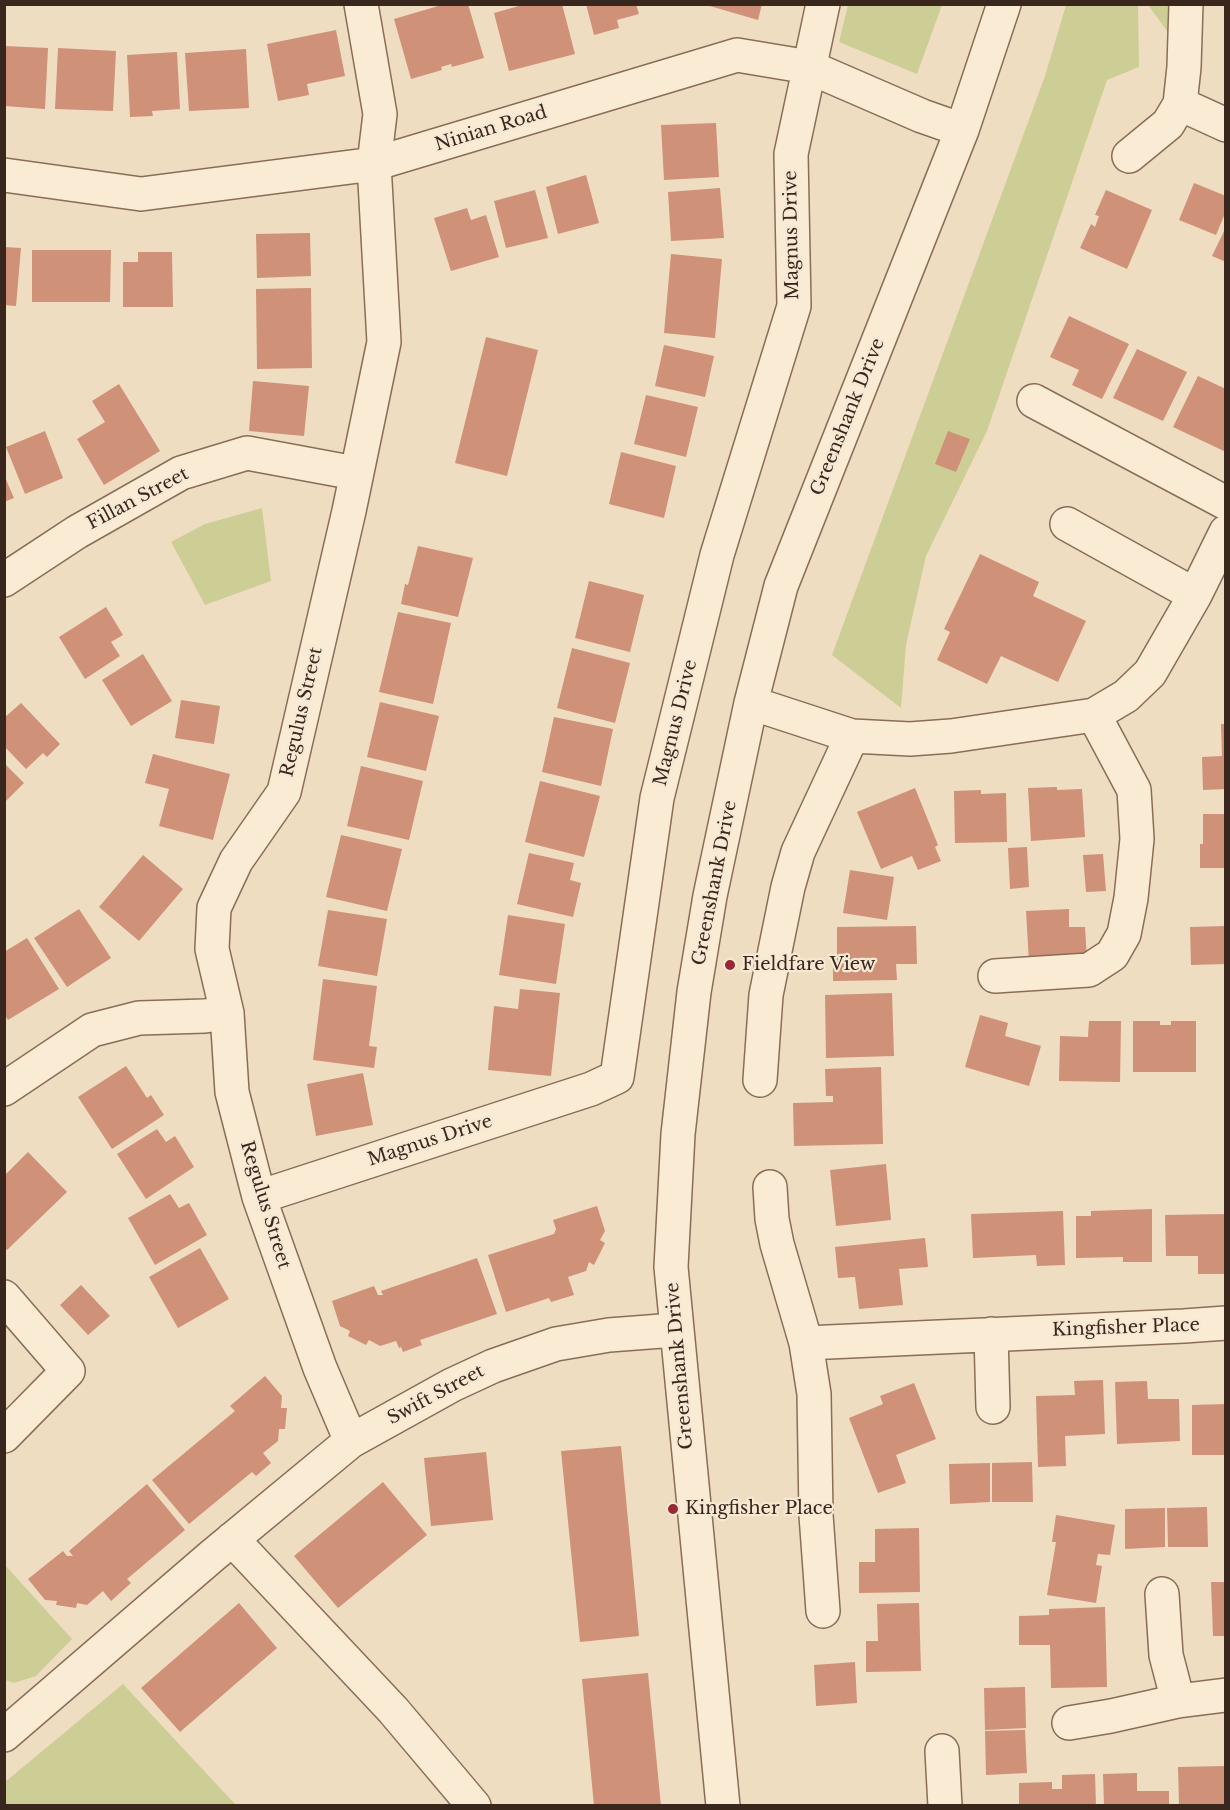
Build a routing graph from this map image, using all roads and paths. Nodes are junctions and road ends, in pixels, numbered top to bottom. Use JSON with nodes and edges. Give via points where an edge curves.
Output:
{"nodes":[{"id":1,"x":362,"y":4,"type":"edge"},
{"id":2,"x":823,"y":4,"type":"edge"},
{"id":3,"x":1004,"y":4,"type":"edge"},
{"id":4,"x":1186,"y":4,"type":"edge"},
{"id":5,"x":809,"y":67,"type":"junction"},
{"id":6,"x":1180,"y":104,"type":"junction"},
{"id":7,"x":1226,"y":125,"type":"edge"},
{"id":8,"x":962,"y":130,"type":"junction"},
{"id":9,"x":1129,"y":156,"type":"dead end"},
{"id":10,"x":374,"y":164,"type":"junction"},
{"id":11,"x":4,"y":175,"type":"edge"},
{"id":12,"x":1034,"y":401,"type":"dead end"},
{"id":13,"x":355,"y":473,"type":"junction"},
{"id":14,"x":1226,"y":503,"type":"edge"},
{"id":15,"x":1067,"y":524,"type":"dead end"},
{"id":16,"x":1226,"y":532,"type":"edge"},
{"id":17,"x":4,"y":580,"type":"edge"},
{"id":18,"x":1195,"y":595,"type":"junction"},
{"id":19,"x":751,"y":703,"type":"junction"},
{"id":20,"x":1094,"y":715,"type":"junction"},
{"id":21,"x":852,"y":736,"type":"junction"},
{"id":22,"x":995,"y":976,"type":"dead end"},
{"id":23,"x":227,"y":1013,"type":"junction"},
{"id":24,"x":760,"y":1080,"type":"dead end"},
{"id":25,"x":4,"y":1089,"type":"edge"},
{"id":26,"x":770,"y":1187,"type":"dead end"},
{"id":27,"x":259,"y":1197,"type":"junction"},
{"id":28,"x":4,"y":1297,"type":"edge"},
{"id":29,"x":1226,"y":1323,"type":"edge"},
{"id":30,"x":675,"y":1330,"type":"junction"},
{"id":31,"x":991,"y":1334,"type":"junction"},
{"id":32,"x":806,"y":1343,"type":"junction"},
{"id":33,"x":993,"y":1407,"type":"dead end"},
{"id":34,"x":4,"y":1436,"type":"edge"},
{"id":35,"x":351,"y":1441,"type":"junction"},
{"id":36,"x":232,"y":1539,"type":"junction"},
{"id":37,"x":1161,"y":1594,"type":"dead end"},
{"id":38,"x":823,"y":1611,"type":"dead end"},
{"id":39,"x":1222,"y":1695,"type":"edge"},
{"id":40,"x":1178,"y":1701,"type":"junction"},
{"id":41,"x":1069,"y":1723,"type":"dead end"},
{"id":42,"x":4,"y":1735,"type":"edge"},
{"id":43,"x":942,"y":1751,"type":"dead end"},
{"id":44,"x":474,"y":1806,"type":"edge"},
{"id":45,"x":723,"y":1806,"type":"edge"},
{"id":46,"x":945,"y":1806,"type":"edge"}],
"edges":[{"from":1,"to":10,"type":"street","name":"Regulus Street","via":[[380,114]]},
{"from":2,"to":5,"type":"street","name":"Magnus Drive"},
{"from":3,"to":8,"type":"street","name":"Greenshank Drive"},
{"from":4,"to":6,"type":"street"},
{"from":5,"to":8,"type":"street","name":"Ninian Road"},
{"from":5,"to":10,"type":"street","name":"Ninian Road","via":[[737,55]]},
{"from":5,"to":27,"type":"street","name":"Magnus Drive","via":[[791,154],[794,306],[717,555],[657,798],[617,1077],[591,1089]]},
{"from":6,"to":7,"type":"street"},
{"from":6,"to":9,"type":"street","via":[[1168,124]]},
{"from":8,"to":19,"type":"street","name":"Greenshank Drive","via":[[781,586]]},
{"from":10,"to":11,"type":"street","name":"Ninian Road","via":[[141,194]]},
{"from":10,"to":13,"type":"street","name":"Regulus Street","via":[[384,342]]},
{"from":12,"to":14,"type":"street"},
{"from":13,"to":17,"type":"street","name":"Fillan Street","via":[[247,453],[181,473],[77,532]]},
{"from":13,"to":23,"type":"street","name":"Regulus Street","via":[[284,792],[236,861],[214,908],[212,949]]},
{"from":15,"to":18,"type":"street"},
{"from":16,"to":18,"type":"street"},
{"from":18,"to":20,"type":"street","via":[[1150,673],[1126,696]]},
{"from":19,"to":21,"type":"street"},
{"from":19,"to":30,"type":"street","name":"Greenshank Drive","via":[[694,992],[678,1134],[671,1267]]},
{"from":20,"to":21,"type":"street","via":[[951,736]]},
{"from":20,"to":22,"type":"street","via":[[1134,790],[1137,839],[1124,934],[1112,955],[1089,970]]},
{"from":21,"to":24,"type":"street","via":[[798,852],[788,887],[766,995]]},
{"from":23,"to":25,"type":"street","via":[[139,1018],[92,1030]]},
{"from":23,"to":27,"type":"street","name":"Regulus Street","via":[[232,1092]]},
{"from":26,"to":32,"type":"street","via":[[777,1244]]},
{"from":27,"to":35,"type":"street","name":"Regulus Street","via":[[320,1368]]},
{"from":28,"to":34,"type":"street","via":[[68,1371]]},
{"from":29,"to":31,"type":"street","name":"Kingfisher Place"},
{"from":30,"to":35,"type":"street","name":"Swift Street","via":[[556,1344],[452,1384]]},
{"from":30,"to":45,"type":"street","name":"Greenshank Drive"},
{"from":31,"to":32,"type":"street","name":"Kingfisher Place"},
{"from":31,"to":33,"type":"street"},
{"from":32,"to":38,"type":"street","via":[[813,1394]]},
{"from":35,"to":36,"type":"street","name":"Swift Street"},
{"from":36,"to":42,"type":"street","name":"Swift Street"},
{"from":36,"to":44,"type":"street","via":[[393,1710]]},
{"from":37,"to":40,"type":"street","via":[[1166,1654]]},
{"from":39,"to":40,"type":"street"},
{"from":40,"to":41,"type":"street"},
{"from":43,"to":46,"type":"street"}]}
